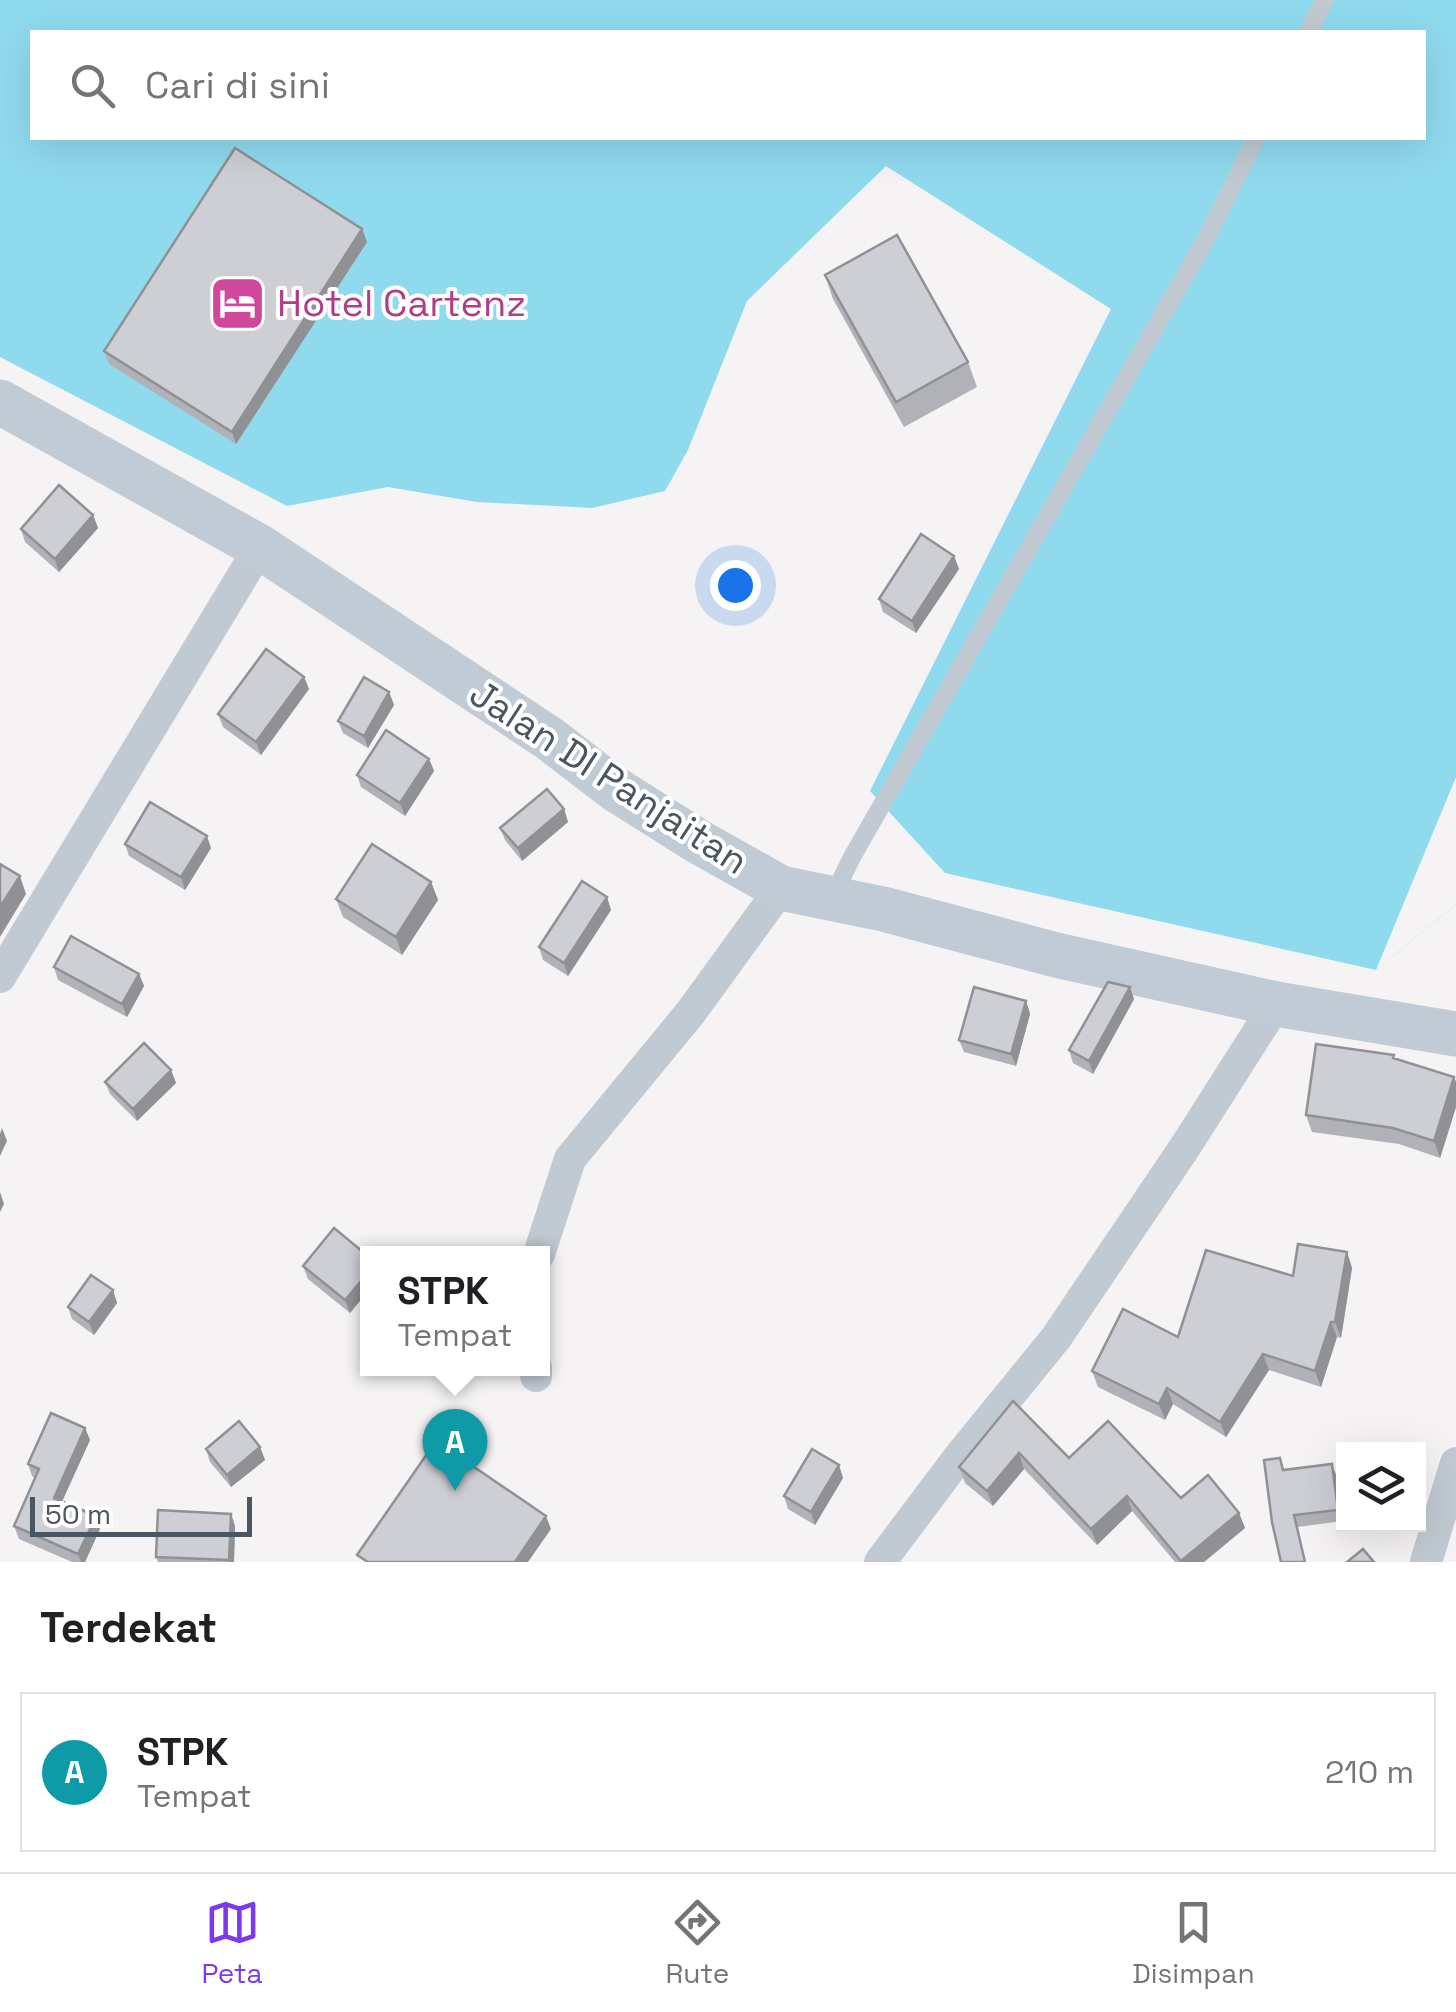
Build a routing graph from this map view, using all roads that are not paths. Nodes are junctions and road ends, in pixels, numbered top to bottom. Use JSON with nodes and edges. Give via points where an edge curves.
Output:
{"nodes":[{"id":1,"x":1324,"y":0,"type":"edge"},
{"id":2,"x":1309,"y":30,"type":"edge"},
{"id":3,"x":1255,"y":140,"type":"edge"},
{"id":4,"x":0,"y":402,"type":"edge"},
{"id":5,"x":260,"y":547,"type":"junction"},
{"id":6,"x":781,"y":888,"type":"junction"},
{"id":7,"x":832,"y":898,"type":"junction"},
{"id":8,"x":0,"y":977,"type":"edge"},
{"id":9,"x":1276,"y":1004,"type":"junction"},
{"id":10,"x":1456,"y":1034,"type":"edge"},
{"id":11,"x":542,"y":1246,"type":"edge"},
{"id":12,"x":1456,"y":1464,"type":"edge"},
{"id":13,"x":880,"y":1562,"type":"edge"},
{"id":14,"x":1426,"y":1562,"type":"edge"}],
"edges":[{"from":1,"to":2,"type":"lane"},
{"from":3,"to":7,"type":"lane","via":[[1207,237]]},
{"from":4,"to":5,"type":"main road","name":"Jalan DI Panjaitan"},
{"from":5,"to":6,"type":"main road","name":"Jalan DI Panjaitan","via":[[615,789]]},
{"from":5,"to":8,"type":"street"},
{"from":6,"to":7,"type":"main road","name":"Jalan DI Panjaitan"},
{"from":6,"to":11,"type":"street","via":[[691,1012],[570,1159]]},
{"from":7,"to":9,"type":"main road","name":"Jalan DI Panjaitan"},
{"from":9,"to":10,"type":"main road","name":"Jalan DI Panjaitan"},
{"from":9,"to":13,"type":"street","via":[[1056,1338]]},
{"from":12,"to":14,"type":"street"}]}
